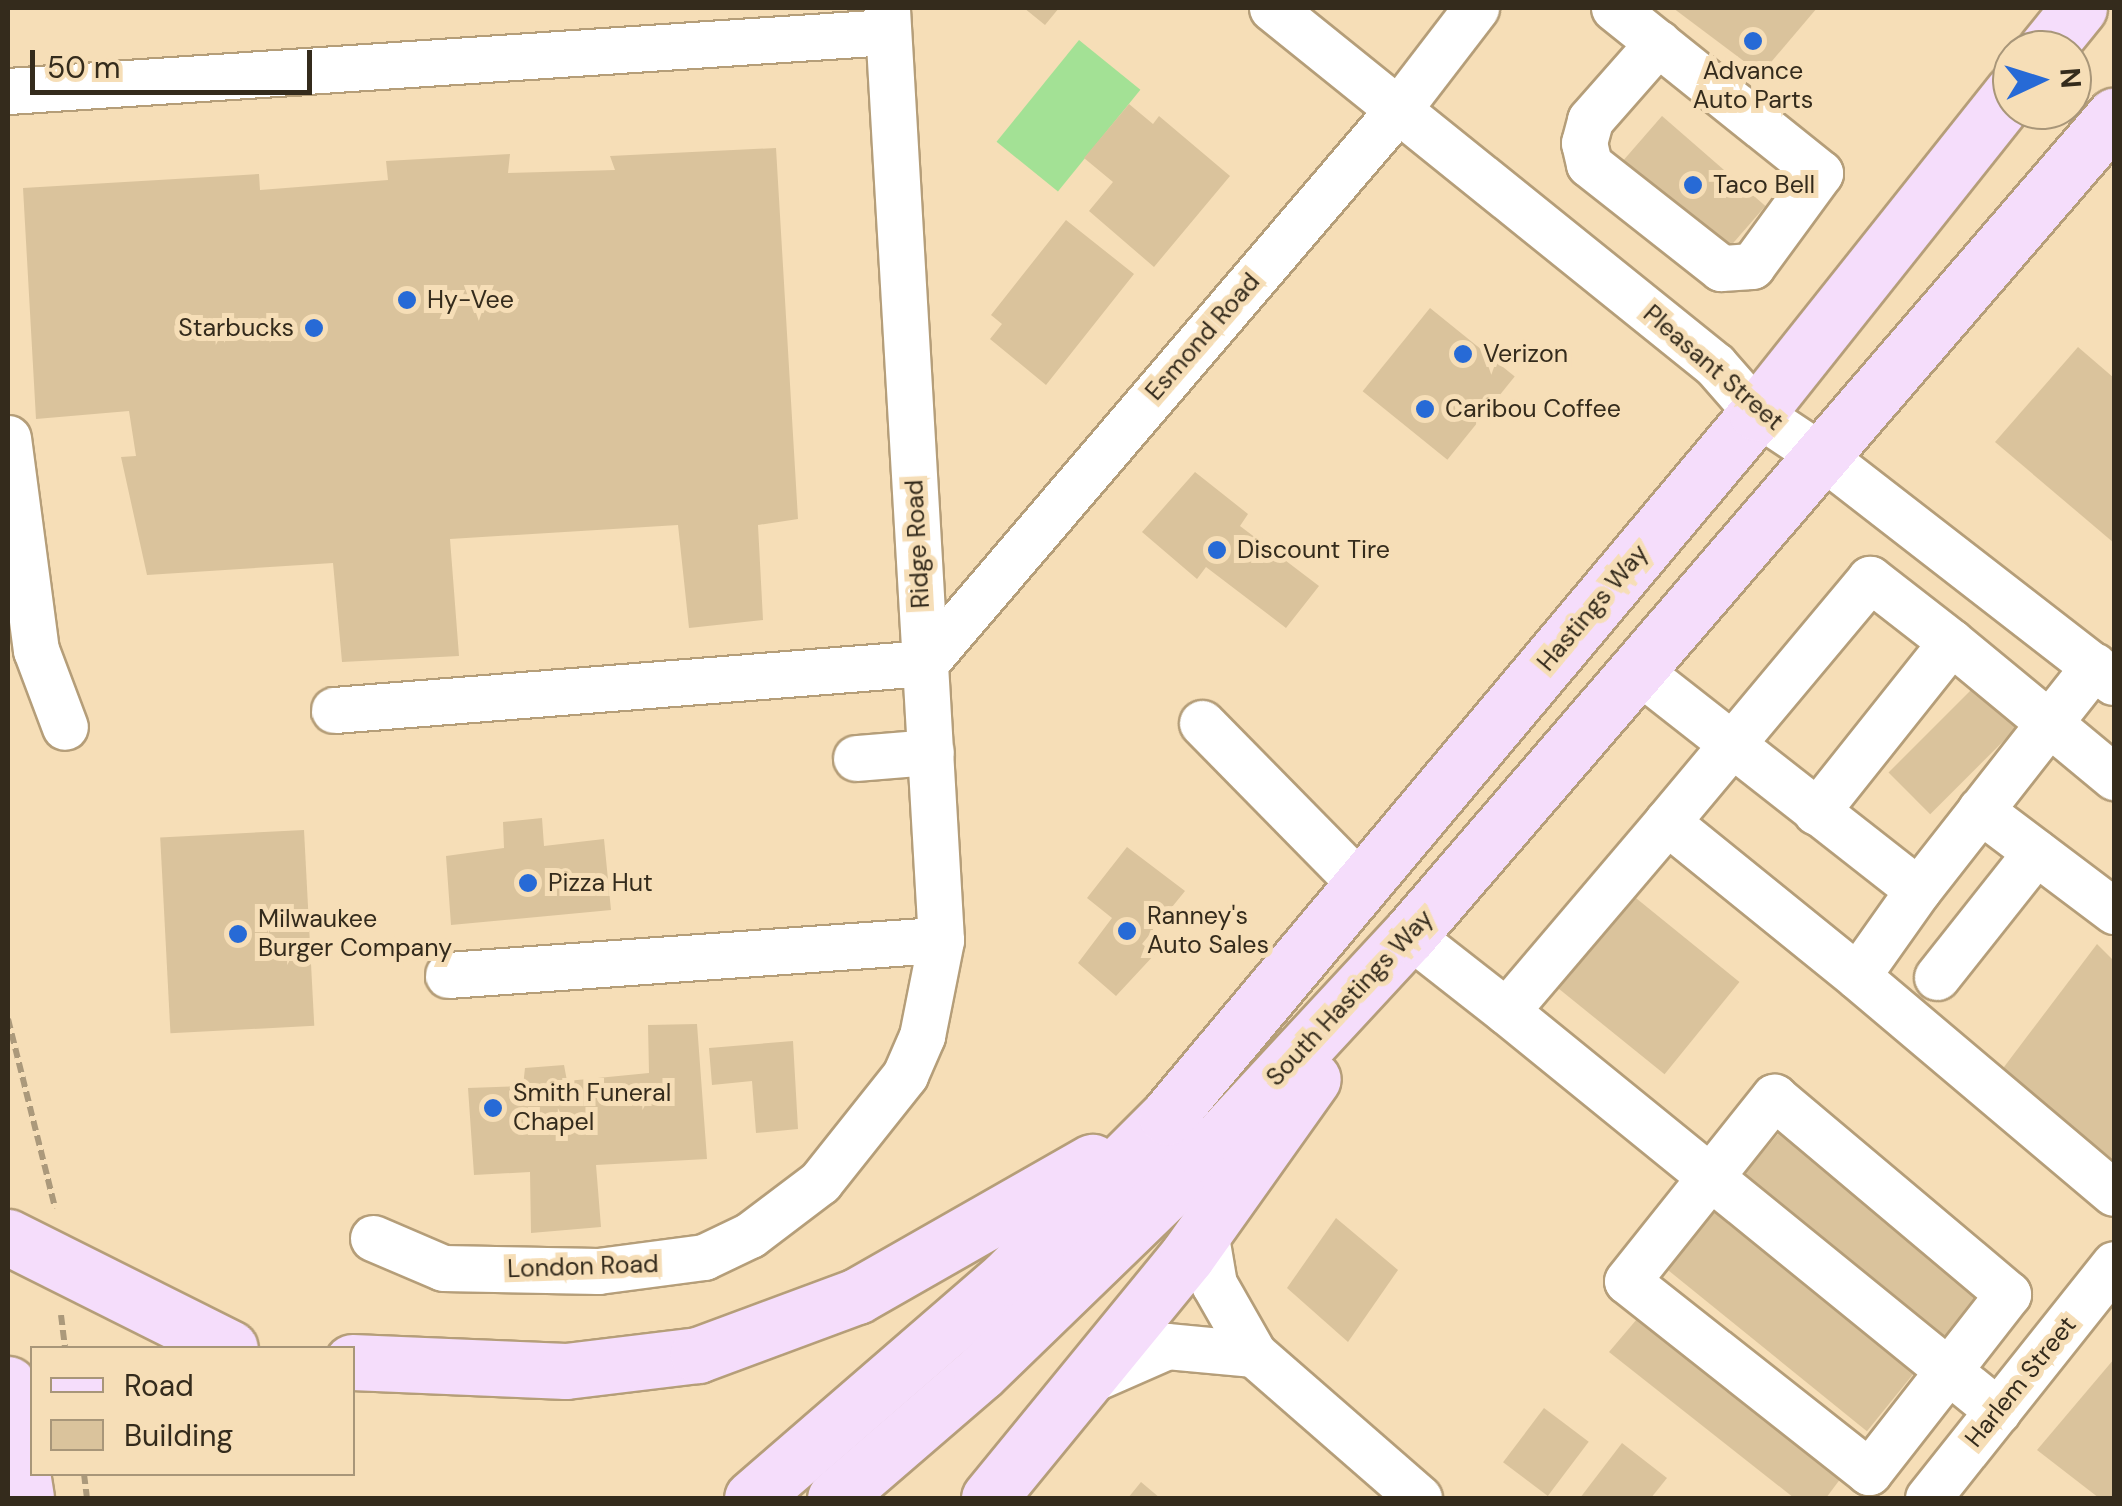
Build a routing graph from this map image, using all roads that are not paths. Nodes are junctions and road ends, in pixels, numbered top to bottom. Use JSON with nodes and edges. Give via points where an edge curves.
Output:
{"nodes":[{"id":1,"x":1272,"y":8,"type":"edge"},
{"id":2,"x":1476,"y":8,"type":"edge"},
{"id":3,"x":1614,"y":8,"type":"edge"},
{"id":4,"x":2079,"y":8,"type":"edge"},
{"id":5,"x":888,"y":20,"type":"edge"},
{"id":6,"x":2062,"y":30,"type":"edge"},
{"id":7,"x":1658,"y":43,"type":"junction"},
{"id":8,"x":8,"y":92,"type":"edge"},
{"id":9,"x":1397,"y":110,"type":"junction"},
{"id":10,"x":2114,"y":116,"type":"edge"},
{"id":11,"x":1992,"y":117,"type":"edge"},
{"id":12,"x":1758,"y":413,"type":"junction"},
{"id":13,"x":8,"y":438,"type":"edge"},
{"id":14,"x":1826,"y":458,"type":"junction"},
{"id":15,"x":1966,"y":565,"type":"junction"},
{"id":16,"x":1938,"y":632,"type":"junction"},
{"id":17,"x":925,"y":663,"type":"junction"},
{"id":18,"x":1640,"y":672,"type":"junction"},
{"id":19,"x":2104,"y":674,"type":"edge"},
{"id":20,"x":334,"y":710,"type":"dead end"},
{"id":21,"x":1202,"y":723,"type":"dead end"},
{"id":22,"x":2049,"y":723,"type":"junction"},
{"id":23,"x":65,"y":727,"type":"dead end"},
{"id":24,"x":1730,"y":746,"type":"junction"},
{"id":25,"x":930,"y":752,"type":"junction"},
{"id":26,"x":856,"y":758,"type":"dead end"},
{"id":27,"x":2114,"y":777,"type":"edge"},
{"id":28,"x":1980,"y":810,"type":"junction"},
{"id":29,"x":1816,"y":812,"type":"junction"},
{"id":30,"x":1667,"y":822,"type":"junction"},
{"id":31,"x":2036,"y":852,"type":"junction"},
{"id":32,"x":1360,"y":884,"type":"junction"},
{"id":33,"x":1918,"y":890,"type":"junction"},
{"id":34,"x":2114,"y":911,"type":"edge"},
{"id":35,"x":1409,"y":936,"type":"junction"},
{"id":36,"x":941,"y":940,"type":"junction"},
{"id":37,"x":448,"y":975,"type":"dead end"},
{"id":38,"x":1857,"y":976,"type":"junction"},
{"id":39,"x":1937,"y":977,"type":"dead end"},
{"id":40,"x":1506,"y":1011,"type":"junction"},
{"id":41,"x":905,"y":1076,"type":"joint"},
{"id":42,"x":1167,"y":1116,"type":"junction"},
{"id":43,"x":1708,"y":1178,"type":"junction"},
{"id":44,"x":2114,"y":1193,"type":"edge"},
{"id":45,"x":1206,"y":1231,"type":"junction"},
{"id":46,"x":8,"y":1236,"type":"edge"},
{"id":47,"x":373,"y":1238,"type":"dead end"},
{"id":48,"x":2114,"y":1264,"type":"edge"},
{"id":49,"x":226,"y":1346,"type":"edge"},
{"id":50,"x":1254,"y":1354,"type":"junction"},
{"id":51,"x":355,"y":1362,"type":"edge"},
{"id":52,"x":1947,"y":1369,"type":"junction"},
{"id":53,"x":1088,"y":1381,"type":"junction"},
{"id":54,"x":8,"y":1384,"type":"edge"},
{"id":55,"x":1998,"y":1411,"type":"junction"},
{"id":56,"x":1398,"y":1492,"type":"edge"},
{"id":57,"x":26,"y":1498,"type":"edge"},
{"id":58,"x":752,"y":1498,"type":"edge"},
{"id":59,"x":835,"y":1498,"type":"edge"},
{"id":60,"x":989,"y":1498,"type":"edge"},
{"id":61,"x":1928,"y":1498,"type":"edge"}],
"edges":[{"from":1,"to":9,"type":"street","name":"Pleasant Street"},
{"from":2,"to":9,"type":"street","name":"Esmond Road"},
{"from":3,"to":7,"type":"street"},
{"from":4,"to":6,"type":"main road"},
{"from":5,"to":8,"type":"street"},
{"from":5,"to":17,"type":"street","name":"Ridge Road"},
{"from":7,"to":7,"type":"street","via":[[1820,173],[1760,258],[1735,271],[1721,268],[1589,164],[1584,142],[1590,120]]},
{"from":9,"to":12,"type":"street","name":"Pleasant Street","via":[[1715,365]]},
{"from":9,"to":17,"type":"street","name":"Esmond Road"},
{"from":10,"to":14,"type":"main road"},
{"from":11,"to":12,"type":"main road","name":"Hastings Way"},
{"from":12,"to":14,"type":"street","name":"Pleasant Street"},
{"from":12,"to":32,"type":"main road","name":"Hastings Way"},
{"from":13,"to":23,"type":"street","via":[[36,650]]},
{"from":14,"to":15,"type":"street","name":"Pleasant Street"},
{"from":14,"to":18,"type":"main road","name":"South Hastings Way"},
{"from":15,"to":16,"type":"street"},
{"from":15,"to":19,"type":"street","name":"Pleasant Street"},
{"from":16,"to":22,"type":"street"},
{"from":16,"to":24,"type":"street","via":[[1870,579]]},
{"from":16,"to":29,"type":"street"},
{"from":17,"to":20,"type":"street"},
{"from":17,"to":25,"type":"street","name":"Ridge Road"},
{"from":18,"to":24,"type":"street"},
{"from":18,"to":35,"type":"main road","name":"South Hastings Way"},
{"from":19,"to":22,"type":"street"},
{"from":21,"to":32,"type":"street"},
{"from":22,"to":27,"type":"street"},
{"from":22,"to":28,"type":"street"},
{"from":24,"to":29,"type":"street"},
{"from":24,"to":30,"type":"street"},
{"from":25,"to":26,"type":"street"},
{"from":25,"to":36,"type":"street","name":"Ridge Road"},
{"from":28,"to":31,"type":"street"},
{"from":28,"to":33,"type":"street"},
{"from":29,"to":33,"type":"street"},
{"from":30,"to":38,"type":"street"},
{"from":30,"to":40,"type":"street"},
{"from":31,"to":34,"type":"street"},
{"from":31,"to":39,"type":"street"},
{"from":32,"to":42,"type":"main road","name":"Hastings Way"},
{"from":33,"to":38,"type":"street"},
{"from":35,"to":40,"type":"street"},
{"from":35,"to":45,"type":"main road"},
{"from":35,"to":59,"type":"main road","name":"South Hastings Way","via":[[1206,1154],[982,1372]]},
{"from":36,"to":37,"type":"street"},
{"from":36,"to":41,"type":"street","name":"Ridge Road","via":[[932,1001]]},
{"from":38,"to":44,"type":"street"},
{"from":40,"to":43,"type":"street"},
{"from":41,"to":47,"type":"street","name":"London Road","via":[[820,1182],[750,1235],[704,1257],[598,1270],[443,1268]]},
{"from":42,"to":51,"type":"main road","via":[[960,1242],[857,1296],[728,1347],[566,1370]]},
{"from":42,"to":58,"type":"main road","via":[[1006,1278]]},
{"from":43,"to":52,"type":"street"},
{"from":43,"to":52,"type":"street","via":[[1774,1097],[2008,1294]]},
{"from":43,"to":52,"type":"street","via":[[1626,1280],[1869,1472]]},
{"from":45,"to":50,"type":"street","via":[[1214,1284]]},
{"from":45,"to":53,"type":"main road"},
{"from":46,"to":49,"type":"main road","via":[[58,1268]]},
{"from":48,"to":55,"type":"street","name":"Harlem Street"},
{"from":50,"to":53,"type":"street","via":[[1167,1346]]},
{"from":50,"to":56,"type":"street"},
{"from":52,"to":55,"type":"street"},
{"from":53,"to":60,"type":"main road"},
{"from":54,"to":57,"type":"main road"},
{"from":55,"to":61,"type":"street","name":"Harlem Street"}]}
